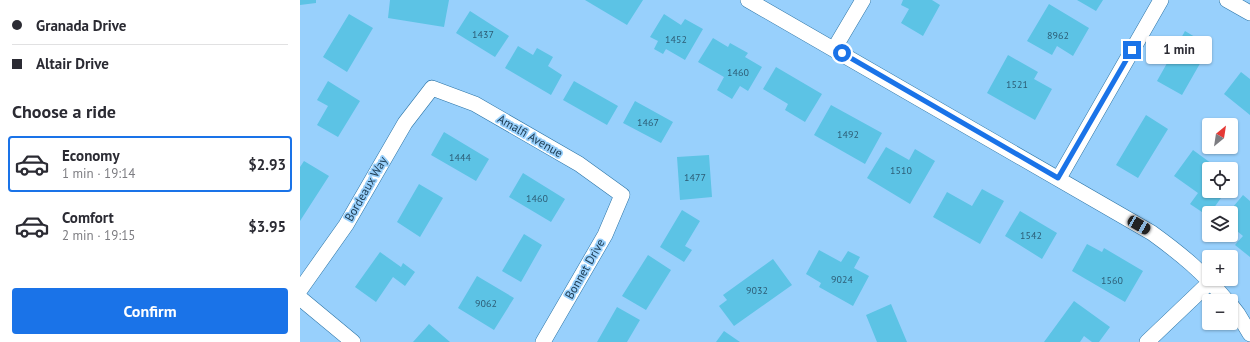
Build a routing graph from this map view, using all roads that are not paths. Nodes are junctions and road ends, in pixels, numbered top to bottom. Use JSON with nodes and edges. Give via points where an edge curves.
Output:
{"nodes":[{"id":1,"x":748,"y":0,"type":"edge"},
{"id":2,"x":863,"y":0,"type":"edge"},
{"id":3,"x":1161,"y":0,"type":"edge"},
{"id":4,"x":1227,"y":0,"type":"edge"},
{"id":5,"x":1250,"y":13,"type":"edge"},
{"id":6,"x":834,"y":49,"type":"junction"},
{"id":7,"x":432,"y":88,"type":"joint"},
{"id":8,"x":1058,"y":178,"type":"junction"},
{"id":9,"x":622,"y":195,"type":"joint"},
{"id":10,"x":1202,"y":272,"type":"edge"},
{"id":11,"x":1205,"y":286,"type":"edge"},
{"id":12,"x":1216,"y":286,"type":"edge"},
{"id":13,"x":300,"y":290,"type":"edge"},
{"id":14,"x":1222,"y":294,"type":"edge"},
{"id":15,"x":300,"y":298,"type":"edge"},
{"id":16,"x":1238,"y":314,"type":"edge"},
{"id":17,"x":1250,"y":334,"type":"edge"},
{"id":18,"x":353,"y":342,"type":"edge"},
{"id":19,"x":543,"y":342,"type":"edge"},
{"id":20,"x":1147,"y":342,"type":"edge"}],
"edges":[{"from":1,"to":6,"type":"street"},
{"from":2,"to":6,"type":"street"},
{"from":3,"to":8,"type":"street"},
{"from":4,"to":5,"type":"street"},
{"from":6,"to":8,"type":"street"},
{"from":7,"to":9,"type":"street","name":"Amalfi Avenue","via":[[475,104],[579,164]]},
{"from":7,"to":13,"type":"street","name":"Bordeaux Way","via":[[405,123],[346,225]]},
{"from":8,"to":10,"type":"street","via":[[1152,233]]},
{"from":9,"to":19,"type":"street","name":"Bonnet Drive","via":[[604,235]]},
{"from":11,"to":20,"type":"street"},
{"from":12,"to":14,"type":"street"},
{"from":15,"to":18,"type":"street"},
{"from":16,"to":17,"type":"street"}]}
